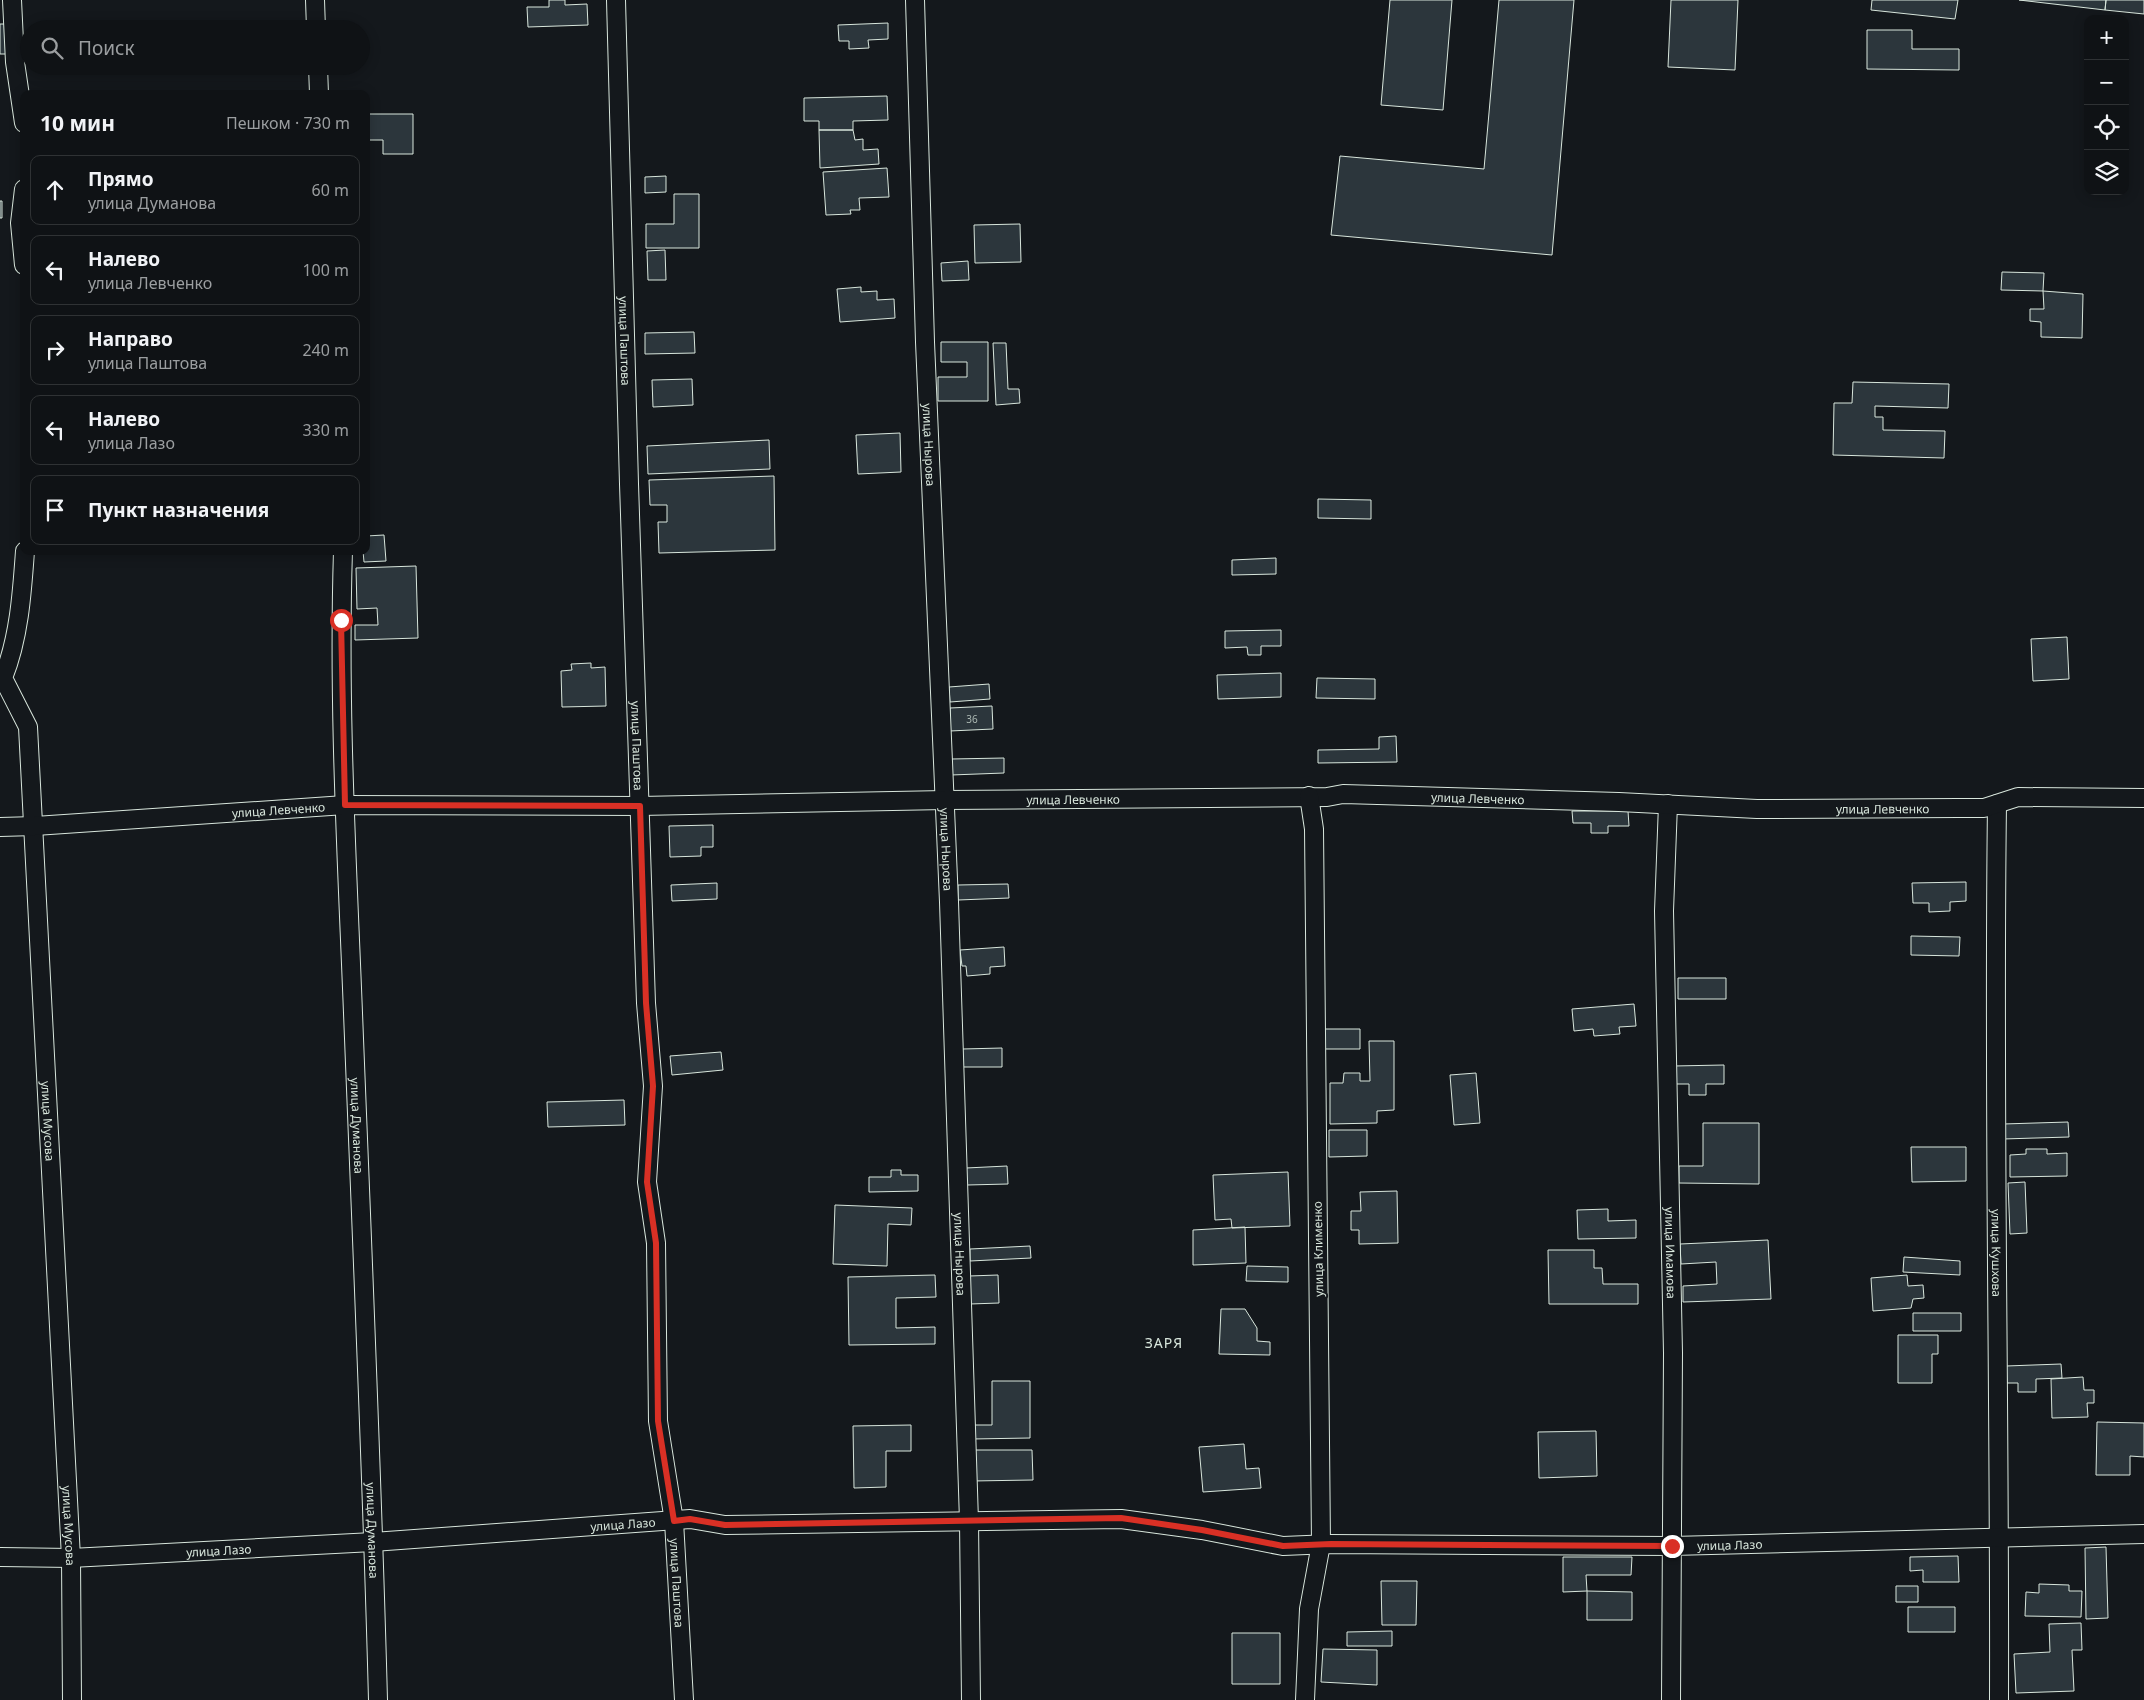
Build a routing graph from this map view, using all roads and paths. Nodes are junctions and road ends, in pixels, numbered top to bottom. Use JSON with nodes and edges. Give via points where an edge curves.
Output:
{"nodes":[{"id":1,"x":12,"y":0,"type":"edge"},
{"id":2,"x":315,"y":0,"type":"edge"},
{"id":3,"x":616,"y":0,"type":"edge"},
{"id":4,"x":915,"y":0,"type":"edge"},
{"id":5,"x":316,"y":20,"type":"edge"},
{"id":6,"x":318,"y":75,"type":"edge"},
{"id":7,"x":319,"y":90,"type":"edge"},
{"id":8,"x":20,"y":96,"type":"edge"},
{"id":9,"x":25,"y":555,"type":"edge"},
{"id":10,"x":343,"y":555,"type":"edge"},
{"id":11,"x":1309,"y":796,"type":"junction"},
{"id":12,"x":2144,"y":798,"type":"edge"},
{"id":13,"x":945,"y":800,"type":"junction"},
{"id":14,"x":1668,"y":804,"type":"junction"},
{"id":15,"x":1997,"y":804,"type":"junction"},
{"id":16,"x":345,"y":805,"type":"junction"},
{"id":17,"x":640,"y":806,"type":"junction"},
{"id":18,"x":34,"y":826,"type":"junction"},
{"id":19,"x":0,"y":827,"type":"edge"},
{"id":20,"x":674,"y":1521,"type":"junction"},
{"id":21,"x":969,"y":1521,"type":"junction"},
{"id":22,"x":2144,"y":1534,"type":"edge"},
{"id":23,"x":1999,"y":1537,"type":"junction"},
{"id":24,"x":374,"y":1542,"type":"junction"},
{"id":25,"x":1321,"y":1544,"type":"junction"},
{"id":26,"x":1672,"y":1546,"type":"junction"},
{"id":27,"x":0,"y":1557,"type":"edge"},
{"id":28,"x":71,"y":1558,"type":"junction"},
{"id":29,"x":72,"y":1700,"type":"edge"},
{"id":30,"x":378,"y":1700,"type":"edge"},
{"id":31,"x":684,"y":1700,"type":"edge"},
{"id":32,"x":972,"y":1700,"type":"edge"},
{"id":33,"x":1305,"y":1700,"type":"edge"},
{"id":34,"x":1671,"y":1700,"type":"edge"},
{"id":35,"x":1999,"y":1700,"type":"edge"}],
"edges":[{"from":1,"to":8,"type":"street"},
{"from":2,"to":5,"type":"street"},
{"from":3,"to":17,"type":"street","name":"улица Паштова"},
{"from":4,"to":13,"type":"street","name":"улица Нырова","via":[[924,332]]},
{"from":6,"to":7,"type":"street"},
{"from":9,"to":18,"type":"street","name":"улица Мусова","via":[[21,606],[3,678],[28,727]]},
{"from":10,"to":16,"type":"street","name":"улица Думанова"},
{"from":11,"to":13,"type":"street","name":"улица Левченко"},
{"from":11,"to":14,"type":"street","name":"улица Левченко","via":[[1327,798],[1343,794]]},
{"from":11,"to":25,"type":"street","name":"улица Клименко","via":[[1314,829]]},
{"from":12,"to":15,"type":"street","name":"улица Левченко","via":[[2018,797]]},
{"from":13,"to":17,"type":"street","name":"улица Левченко"},
{"from":13,"to":21,"type":"street","name":"улица Нырова"},
{"from":14,"to":15,"type":"street","name":"улица Левченко","via":[[1757,809],[1984,808]]},
{"from":14,"to":26,"type":"street","name":"улица Имамова","via":[[1664,911],[1673,1353]]},
{"from":15,"to":23,"type":"street","name":"улица Кушхова","via":[[1995,1022]]},
{"from":16,"to":17,"type":"street","name":"улица Левченко"},
{"from":16,"to":18,"type":"street","name":"улица Левченко"},
{"from":16,"to":24,"type":"street","name":"улица Думанова"},
{"from":17,"to":20,"type":"street","name":"улица Паштова","via":[[646,1003],[653,1086],[647,1182],[656,1243],[658,1421]]},
{"from":18,"to":19,"type":"street","name":"улица Левченко"},
{"from":18,"to":28,"type":"street","name":"улица Мусова"},
{"from":20,"to":21,"type":"street","name":"улица Лазо","via":[[690,1519],[725,1525]]},
{"from":20,"to":24,"type":"street","name":"улица Лазо"},
{"from":20,"to":31,"type":"street","name":"улица Паштова"},
{"from":21,"to":25,"type":"street","name":"улица Лазо","via":[[1121,1518],[1283,1546]]},
{"from":21,"to":32,"type":"street","name":"улица Нырова"},
{"from":22,"to":23,"type":"street","name":"улица Лазо"},
{"from":23,"to":26,"type":"street","name":"улица Лазо"},
{"from":23,"to":35,"type":"street","name":"улица Кушхова"},
{"from":24,"to":28,"type":"street","name":"улица Лазо"},
{"from":24,"to":30,"type":"street","name":"улица Думанова"},
{"from":25,"to":26,"type":"street","name":"улица Лазо"},
{"from":25,"to":33,"type":"street","name":"улица Клименко","via":[[1309,1609]]},
{"from":26,"to":34,"type":"street","name":"улица Имамова"},
{"from":27,"to":28,"type":"street","name":"улица Лазо"},
{"from":28,"to":29,"type":"street","name":"улица Мусова"}]}
